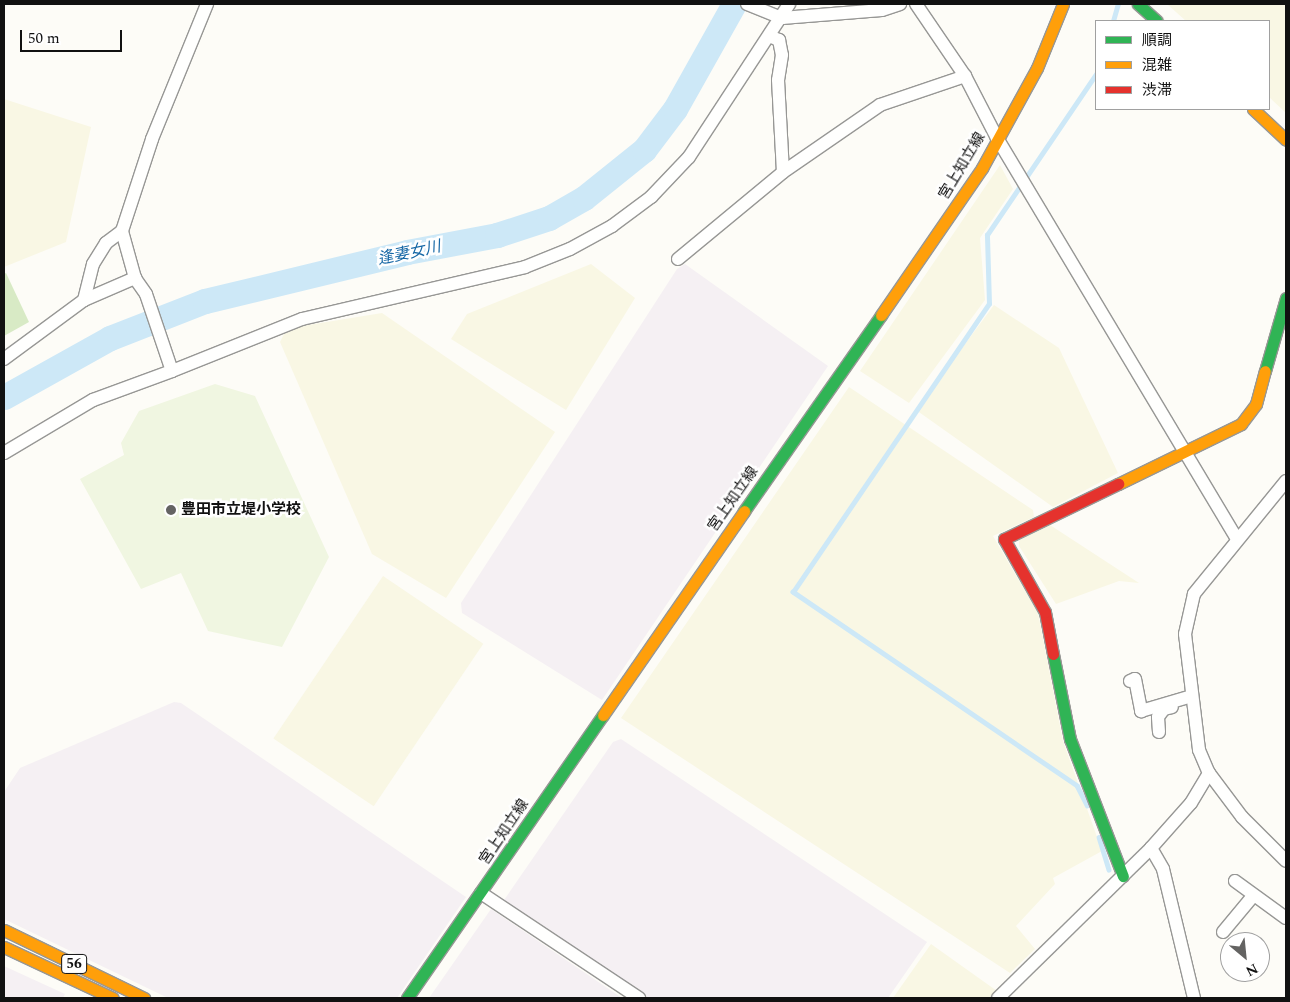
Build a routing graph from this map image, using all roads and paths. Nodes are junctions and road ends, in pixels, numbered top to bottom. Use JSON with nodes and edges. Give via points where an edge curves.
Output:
{"nodes":[{"id":1,"x":207,"y":4,"type":"edge"},
{"id":2,"x":747,"y":4,"type":"edge"},
{"id":3,"x":789,"y":4,"type":"edge"},
{"id":4,"x":900,"y":4,"type":"edge"},
{"id":5,"x":916,"y":4,"type":"edge"},
{"id":6,"x":1063,"y":4,"type":"edge"},
{"id":7,"x":1138,"y":4,"type":"edge"},
{"id":8,"x":777,"y":15,"type":"junction"},
{"id":9,"x":1156,"y":20,"type":"edge"},
{"id":10,"x":769,"y":36,"type":"junction"},
{"id":11,"x":965,"y":76,"type":"junction"},
{"id":12,"x":1254,"y":110,"type":"edge"},
{"id":13,"x":996,"y":138,"type":"junction"},
{"id":14,"x":1286,"y":140,"type":"edge"},
{"id":15,"x":783,"y":172,"type":"junction"},
{"id":16,"x":122,"y":231,"type":"junction"},
{"id":17,"x":678,"y":259,"type":"dead end"},
{"id":18,"x":135,"y":278,"type":"junction"},
{"id":19,"x":1286,"y":298,"type":"edge"},
{"id":20,"x":84,"y":300,"type":"junction"},
{"id":21,"x":1283,"y":327,"type":"edge"},
{"id":22,"x":4,"y":359,"type":"edge"},
{"id":23,"x":170,"y":365,"type":"junction"},
{"id":24,"x":1184,"y":450,"type":"junction"},
{"id":25,"x":4,"y":453,"type":"edge"},
{"id":26,"x":1286,"y":481,"type":"edge"},
{"id":27,"x":1236,"y":538,"type":"junction"},
{"id":28,"x":1130,"y":681,"type":"dead end"},
{"id":29,"x":1193,"y":700,"type":"junction"},
{"id":30,"x":1159,"y":732,"type":"dead end"},
{"id":31,"x":1209,"y":773,"type":"junction"},
{"id":32,"x":1152,"y":848,"type":"junction"},
{"id":33,"x":1286,"y":862,"type":"edge"},
{"id":34,"x":1123,"y":876,"type":"junction"},
{"id":35,"x":1235,"y":881,"type":"dead end"},
{"id":36,"x":481,"y":893,"type":"junction"},
{"id":37,"x":1253,"y":896,"type":"junction"},
{"id":38,"x":1286,"y":918,"type":"edge"},
{"id":39,"x":4,"y":930,"type":"edge"},
{"id":40,"x":1223,"y":932,"type":"dead end"},
{"id":41,"x":4,"y":947,"type":"edge"},
{"id":42,"x":113,"y":998,"type":"edge"},
{"id":43,"x":144,"y":998,"type":"edge"},
{"id":44,"x":407,"y":998,"type":"edge"},
{"id":45,"x":639,"y":998,"type":"edge"},
{"id":46,"x":998,"y":998,"type":"edge"},
{"id":47,"x":1194,"y":998,"type":"edge"}],
"edges":[{"from":1,"to":16,"type":"street","via":[[152,139]]},
{"from":2,"to":8,"type":"street"},
{"from":3,"to":8,"type":"street"},
{"from":4,"to":8,"type":"street","via":[[882,10]]},
{"from":5,"to":11,"type":"street"},
{"from":6,"to":13,"type":"main road","name":"宮上知立線","via":[[1037,68]]},
{"from":7,"to":9,"type":"main road"},
{"from":8,"to":10,"type":"street"},
{"from":10,"to":15,"type":"street","via":[[779,40],[782,55],[778,80]]},
{"from":10,"to":23,"type":"street","via":[[678,171],[612,226],[570,249],[525,267],[302,319]]},
{"from":11,"to":13,"type":"street"},
{"from":11,"to":15,"type":"street","via":[[880,105]]},
{"from":12,"to":14,"type":"main road"},
{"from":13,"to":24,"type":"street"},
{"from":13,"to":36,"type":"main road","name":"宮上知立線","via":[[976,176]]},
{"from":15,"to":17,"type":"street"},
{"from":16,"to":18,"type":"street"},
{"from":16,"to":20,"type":"street","via":[[106,244],[93,264]]},
{"from":18,"to":20,"type":"street"},
{"from":18,"to":23,"type":"street","via":[[146,294]]},
{"from":19,"to":21,"type":"main road"},
{"from":20,"to":22,"type":"street"},
{"from":21,"to":24,"type":"main road","via":[[1256,404],[1241,424]]},
{"from":23,"to":25,"type":"street","via":[[93,400]]},
{"from":24,"to":27,"type":"street"},
{"from":24,"to":34,"type":"main road","via":[[1004,539],[1045,612],[1070,739]]},
{"from":26,"to":27,"type":"street"},
{"from":27,"to":29,"type":"street","via":[[1194,594],[1190,609],[1185,634]]},
{"from":28,"to":29,"type":"street","via":[[1135,679],[1141,711]]},
{"from":29,"to":30,"type":"street","via":[[1164,708],[1158,717]]},
{"from":29,"to":31,"type":"street","via":[[1199,750]]},
{"from":31,"to":32,"type":"street","via":[[1191,803]]},
{"from":31,"to":33,"type":"street","via":[[1242,817]]},
{"from":32,"to":34,"type":"street"},
{"from":32,"to":47,"type":"street","via":[[1163,869]]},
{"from":34,"to":46,"type":"street"},
{"from":35,"to":37,"type":"street"},
{"from":36,"to":44,"type":"main road","name":"宮上知立線"},
{"from":36,"to":45,"type":"street"},
{"from":37,"to":38,"type":"street"},
{"from":37,"to":40,"type":"street"},
{"from":39,"to":43,"type":"main road","number":"56"},
{"from":41,"to":42,"type":"main road","number":"56"}]}
